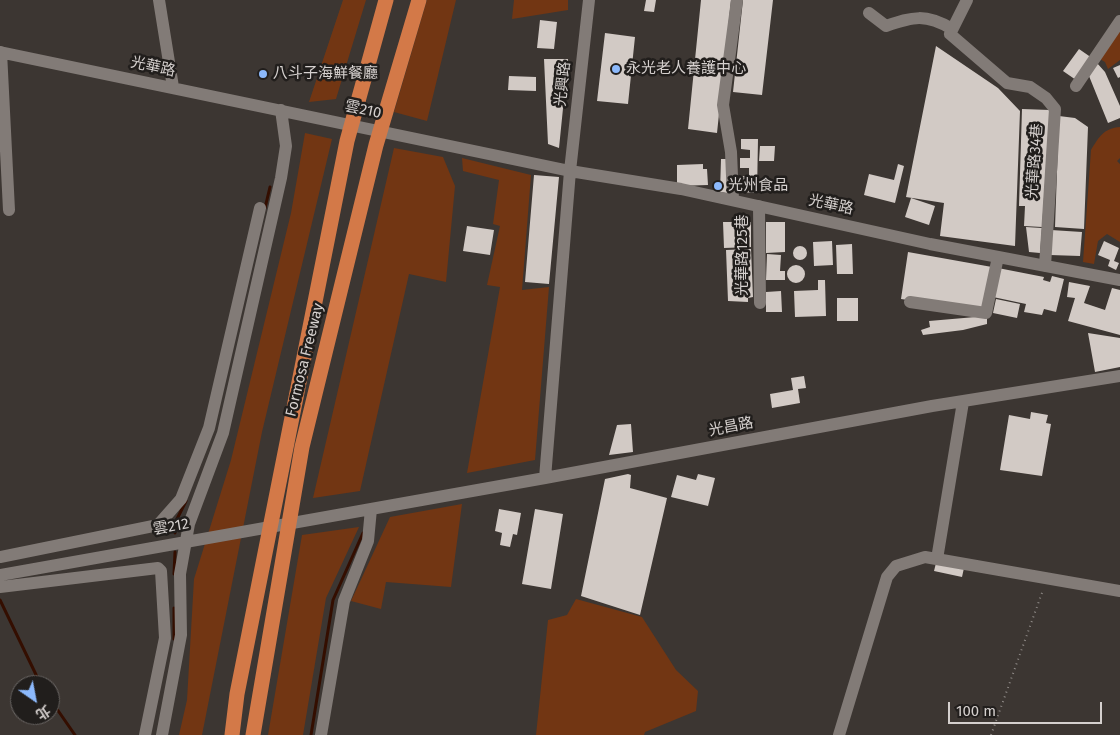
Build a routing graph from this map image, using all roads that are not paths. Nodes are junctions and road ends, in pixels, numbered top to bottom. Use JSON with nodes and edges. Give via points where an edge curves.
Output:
{"nodes":[{"id":1,"x":159,"y":0,"type":"edge"},
{"id":2,"x":386,"y":0,"type":"edge"},
{"id":3,"x":419,"y":0,"type":"edge"},
{"id":4,"x":589,"y":0,"type":"edge"},
{"id":5,"x":737,"y":0,"type":"edge"},
{"id":6,"x":967,"y":0,"type":"edge"},
{"id":7,"x":868,"y":13,"type":"dead end"},
{"id":8,"x":1120,"y":21,"type":"edge"},
{"id":9,"x":952,"y":29,"type":"junction"},
{"id":10,"x":0,"y":52,"type":"edge"},
{"id":11,"x":1076,"y":86,"type":"dead end"},
{"id":12,"x":173,"y":87,"type":"junction"},
{"id":13,"x":281,"y":110,"type":"junction"},
{"id":14,"x":300,"y":114,"type":"joint"},
{"id":15,"x":419,"y":138,"type":"joint"},
{"id":16,"x":570,"y":171,"type":"junction"},
{"id":17,"x":733,"y":200,"type":"junction"},
{"id":18,"x":759,"y":206,"type":"junction"},
{"id":19,"x":260,"y":208,"type":"dead end"},
{"id":20,"x":9,"y":210,"type":"dead end"},
{"id":21,"x":998,"y":257,"type":"junction"},
{"id":22,"x":1045,"y":266,"type":"junction"},
{"id":23,"x":1120,"y":280,"type":"edge"},
{"id":24,"x":910,"y":302,"type":"dead end"},
{"id":25,"x":760,"y":303,"type":"dead end"},
{"id":26,"x":1120,"y":376,"type":"edge"},
{"id":27,"x":963,"y":402,"type":"junction"},
{"id":28,"x":209,"y":428,"type":"junction"},
{"id":29,"x":223,"y":433,"type":"junction"},
{"id":30,"x":545,"y":478,"type":"junction"},
{"id":31,"x":371,"y":509,"type":"junction"},
{"id":32,"x":348,"y":512,"type":"joint"},
{"id":33,"x":186,"y":541,"type":"junction"},
{"id":34,"x":0,"y":557,"type":"edge"},
{"id":35,"x":937,"y":559,"type":"junction"},
{"id":36,"x":0,"y":575,"type":"edge"},
{"id":37,"x":0,"y":586,"type":"edge"},
{"id":38,"x":1120,"y":591,"type":"edge"},
{"id":39,"x":145,"y":735,"type":"edge"},
{"id":40,"x":162,"y":735,"type":"edge"},
{"id":41,"x":232,"y":735,"type":"edge"},
{"id":42,"x":253,"y":735,"type":"edge"},
{"id":43,"x":321,"y":735,"type":"edge"},
{"id":44,"x":839,"y":735,"type":"edge"}],
"edges":[{"from":1,"to":12,"type":"street"},
{"from":2,"to":41,"type":"highway","name":"Formosa Freeway","via":[[347,141],[237,694]]},
{"from":3,"to":42,"type":"highway","name":"Formosa Freeway","via":[[376,145],[302,447]]},
{"from":4,"to":16,"type":"street","name":"光興路"},
{"from":5,"to":17,"type":"street","via":[[723,106],[731,152]]},
{"from":6,"to":9,"type":"street"},
{"from":7,"to":9,"type":"street","via":[[886,26],[916,18],[940,22]]},
{"from":8,"to":11,"type":"street"},
{"from":9,"to":22,"type":"street","name":"光華路34巷","via":[[950,34],[1001,79],[1030,87],[1055,109]]},
{"from":10,"to":12,"type":"street","name":"光華路","number":"雲210"},
{"from":10,"to":20,"type":"street"},
{"from":12,"to":13,"type":"street","name":"光華路","number":"雲210"},
{"from":13,"to":14,"type":"street","name":"光華路","number":"雲210"},
{"from":13,"to":29,"type":"street","via":[[286,146],[281,178]]},
{"from":14,"to":15,"type":"street","name":"雲210","number":"雲210"},
{"from":15,"to":16,"type":"street","name":"光華路","number":"雲210"},
{"from":16,"to":17,"type":"street","name":"光華路","number":"雲210"},
{"from":16,"to":30,"type":"street","name":"光興路"},
{"from":17,"to":18,"type":"street","name":"光華路","number":"雲210"},
{"from":18,"to":21,"type":"street","name":"光華路","number":"雲210"},
{"from":18,"to":25,"type":"street","name":"光華路125巷"},
{"from":19,"to":28,"type":"street"},
{"from":21,"to":22,"type":"street","name":"光華路","number":"雲210"},
{"from":21,"to":24,"type":"street","via":[[986,314]]},
{"from":22,"to":23,"type":"street","name":"光華路","number":"雲210"},
{"from":26,"to":27,"type":"street","name":"光昌路","number":"雲212"},
{"from":27,"to":30,"type":"street","name":"光昌路","number":"雲212"},
{"from":27,"to":35,"type":"street"},
{"from":28,"to":29,"type":"street"},
{"from":28,"to":34,"type":"street","via":[[181,499],[158,525]]},
{"from":29,"to":33,"type":"street","via":[[189,524]]},
{"from":30,"to":31,"type":"street","name":"光昌路","number":"雲212"},
{"from":31,"to":32,"type":"street","name":"光昌路","number":"雲212"},
{"from":31,"to":43,"type":"street","via":[[368,541],[344,601]]},
{"from":32,"to":33,"type":"street","name":"雲212","number":"雲212"},
{"from":33,"to":36,"type":"street","name":"雲212","number":"雲212"},
{"from":33,"to":40,"type":"street","via":[[180,574],[181,635]]},
{"from":35,"to":38,"type":"street"},
{"from":35,"to":44,"type":"street","via":[[925,557],[896,566],[886,577]]},
{"from":37,"to":39,"type":"street","via":[[158,568],[161,571],[165,638]]}]}
